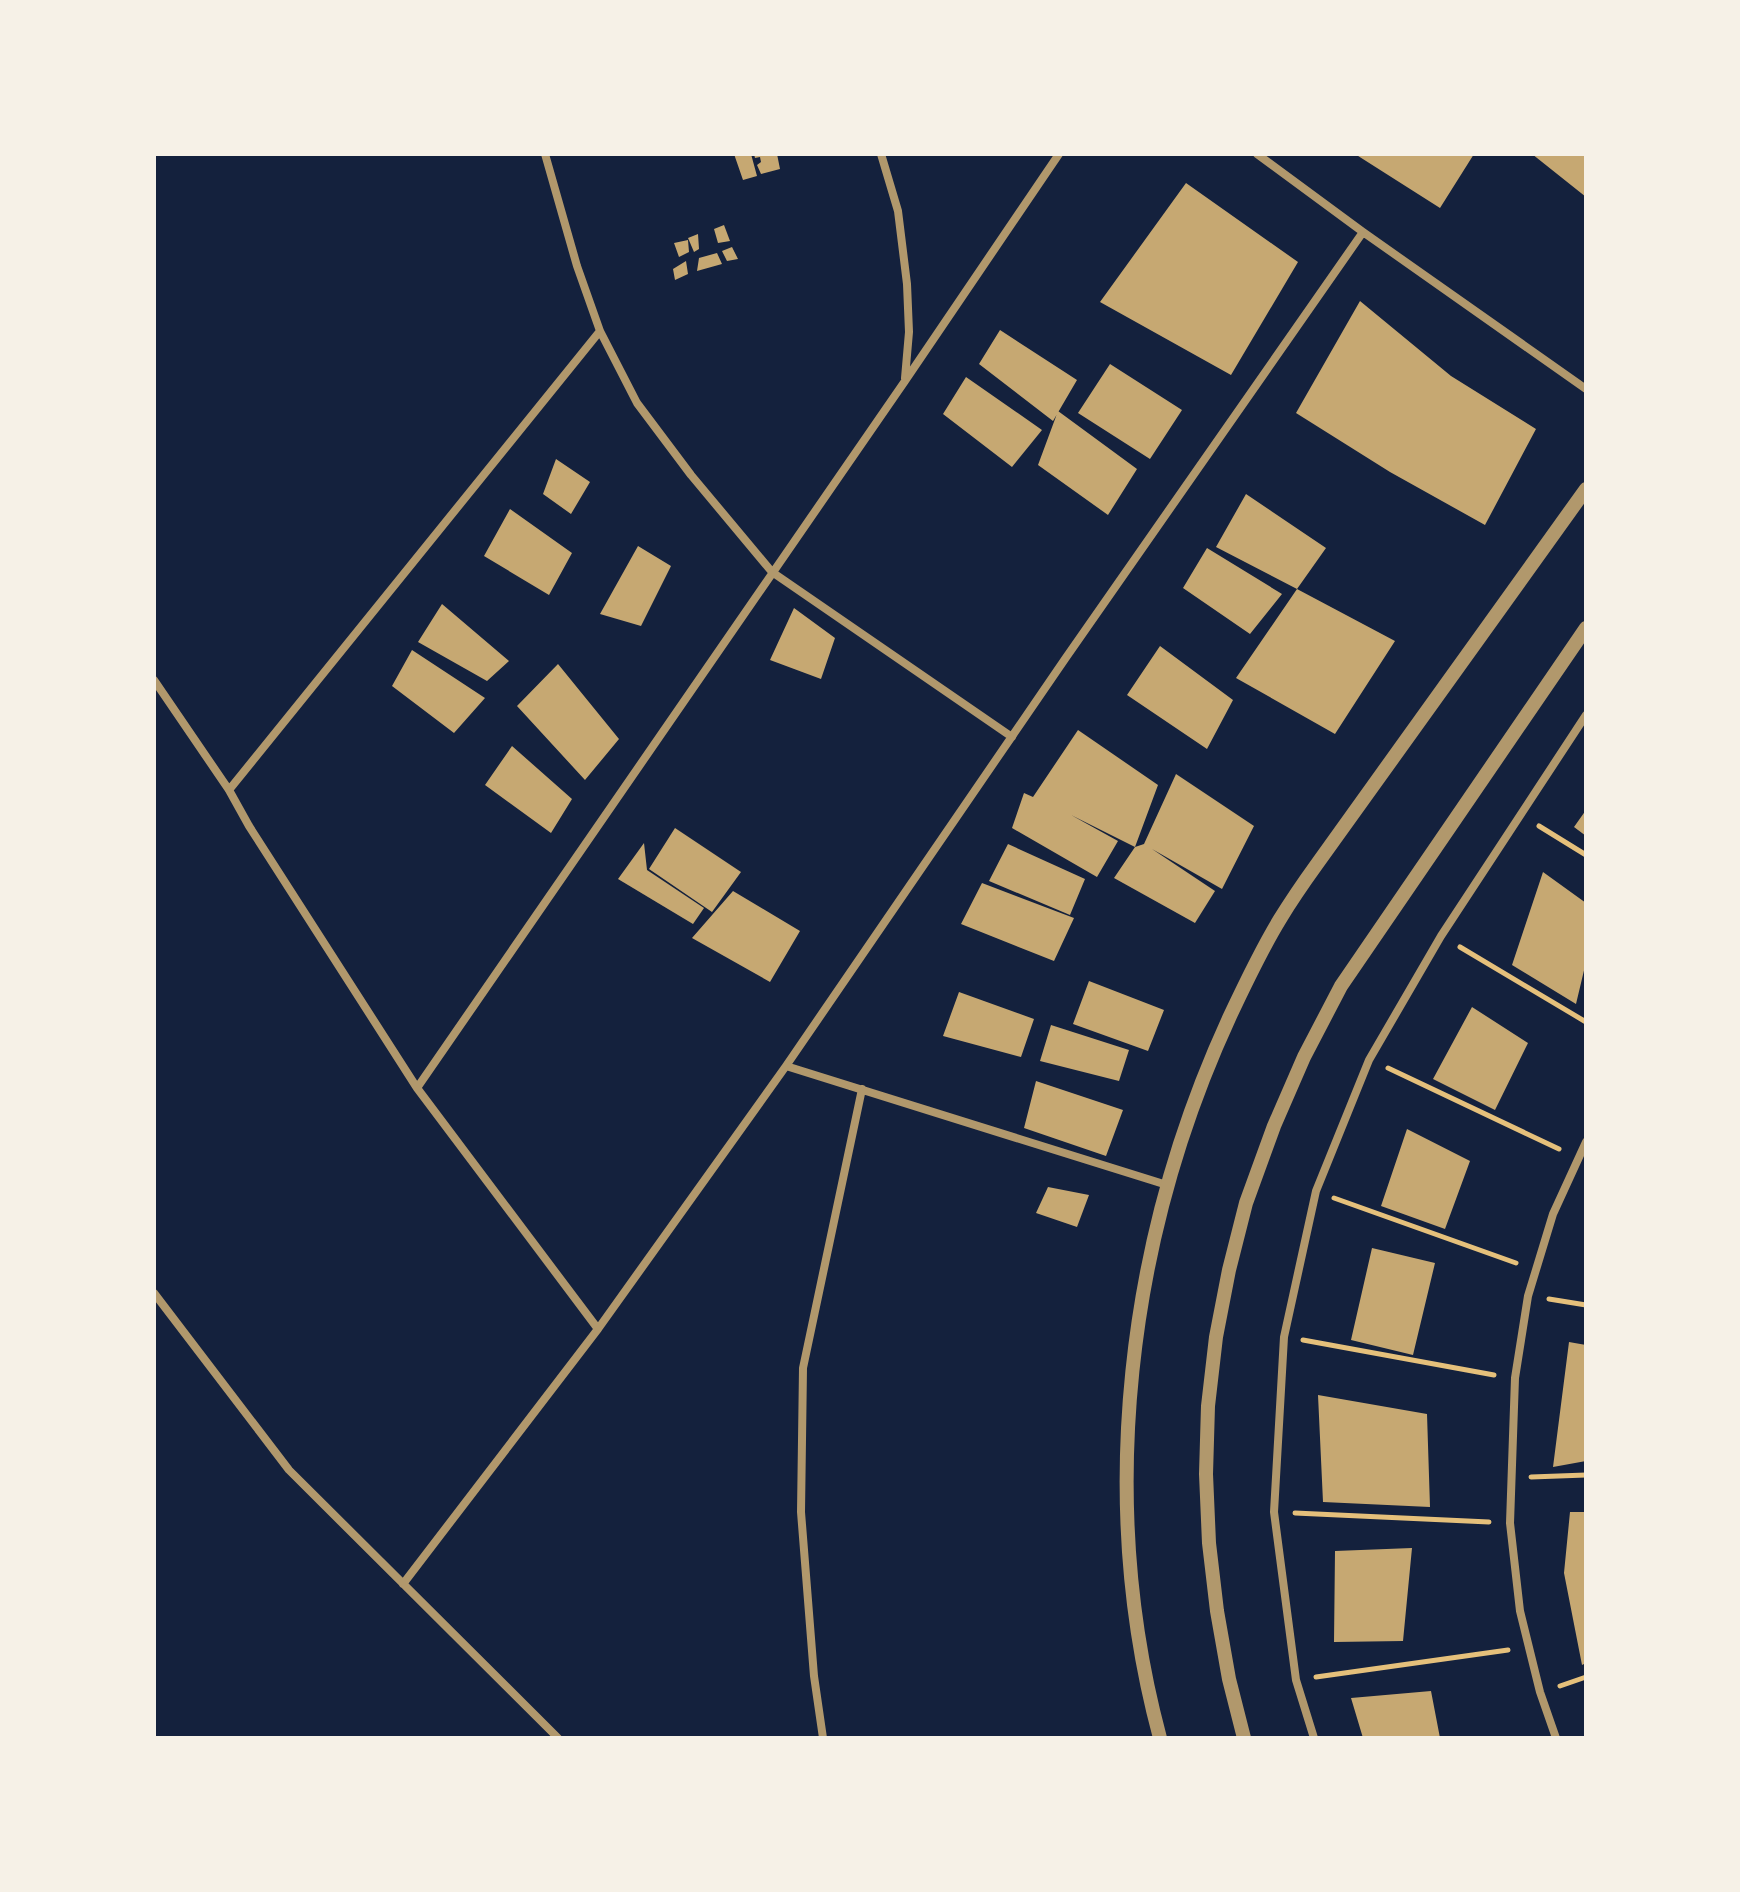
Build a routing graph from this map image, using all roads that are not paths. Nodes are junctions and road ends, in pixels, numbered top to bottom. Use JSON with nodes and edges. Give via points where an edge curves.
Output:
{"nodes":[{"id":1,"x":545,"y":154,"type":"edge"},
{"id":2,"x":881,"y":154,"type":"edge"},
{"id":3,"x":1059,"y":154,"type":"edge"},
{"id":4,"x":1257,"y":154,"type":"edge"},
{"id":5,"x":1363,"y":232,"type":"junction"},
{"id":6,"x":600,"y":331,"type":"junction"},
{"id":7,"x":905,"y":381,"type":"junction"},
{"id":8,"x":1586,"y":389,"type":"edge"},
{"id":9,"x":1586,"y":489,"type":"edge"},
{"id":10,"x":772,"y":572,"type":"junction"},
{"id":11,"x":1586,"y":628,"type":"edge"},
{"id":12,"x":154,"y":680,"type":"edge"},
{"id":13,"x":1586,"y":715,"type":"edge"},
{"id":14,"x":1012,"y":737,"type":"junction"},
{"id":15,"x":229,"y":790,"type":"junction"},
{"id":16,"x":786,"y":1066,"type":"junction"},
{"id":17,"x":417,"y":1088,"type":"junction"},
{"id":18,"x":862,"y":1089,"type":"junction"},
{"id":19,"x":1586,"y":1142,"type":"edge"},
{"id":20,"x":1167,"y":1185,"type":"junction"},
{"id":21,"x":154,"y":1293,"type":"edge"},
{"id":22,"x":598,"y":1329,"type":"junction"},
{"id":23,"x":403,"y":1584,"type":"junction"},
{"id":24,"x":558,"y":1738,"type":"edge"},
{"id":25,"x":823,"y":1738,"type":"edge"},
{"id":26,"x":1160,"y":1738,"type":"edge"},
{"id":27,"x":1244,"y":1738,"type":"edge"},
{"id":28,"x":1314,"y":1738,"type":"edge"},
{"id":29,"x":1556,"y":1738,"type":"edge"}],
"edges":[{"from":1,"to":6,"type":"street"},
{"from":2,"to":7,"type":"street","via":[[898,211],[907,284]]},
{"from":3,"to":7,"type":"street"},
{"from":4,"to":5,"type":"street"},
{"from":5,"to":8,"type":"street"},
{"from":5,"to":14,"type":"street"},
{"from":6,"to":10,"type":"street","via":[[637,403]]},
{"from":6,"to":15,"type":"street"},
{"from":7,"to":10,"type":"street"},
{"from":9,"to":20,"type":"street","via":[[1279,920],[1210,1058]]},
{"from":10,"to":14,"type":"street"},
{"from":10,"to":17,"type":"street"},
{"from":11,"to":27,"type":"street","via":[[1341,986],[1304,1057],[1246,1203],[1216,1337],[1206,1474],[1217,1611]]},
{"from":12,"to":15,"type":"street"},
{"from":13,"to":28,"type":"street","via":[[1441,936],[1369,1060],[1316,1191],[1284,1337],[1274,1512],[1296,1680]]},
{"from":14,"to":16,"type":"street"},
{"from":15,"to":17,"type":"street"},
{"from":16,"to":18,"type":"street"},
{"from":16,"to":22,"type":"street"},
{"from":17,"to":22,"type":"street"},
{"from":18,"to":20,"type":"street"},
{"from":18,"to":25,"type":"street","via":[[803,1368],[801,1512]]},
{"from":19,"to":29,"type":"street","via":[[1553,1214],[1528,1296],[1515,1378],[1510,1477],[1520,1611]]},
{"from":20,"to":26,"type":"street","via":[[1135,1352],[1127,1499],[1139,1645]]},
{"from":21,"to":23,"type":"street","via":[[289,1470]]},
{"from":22,"to":23,"type":"street"},
{"from":23,"to":24,"type":"street"}]}
